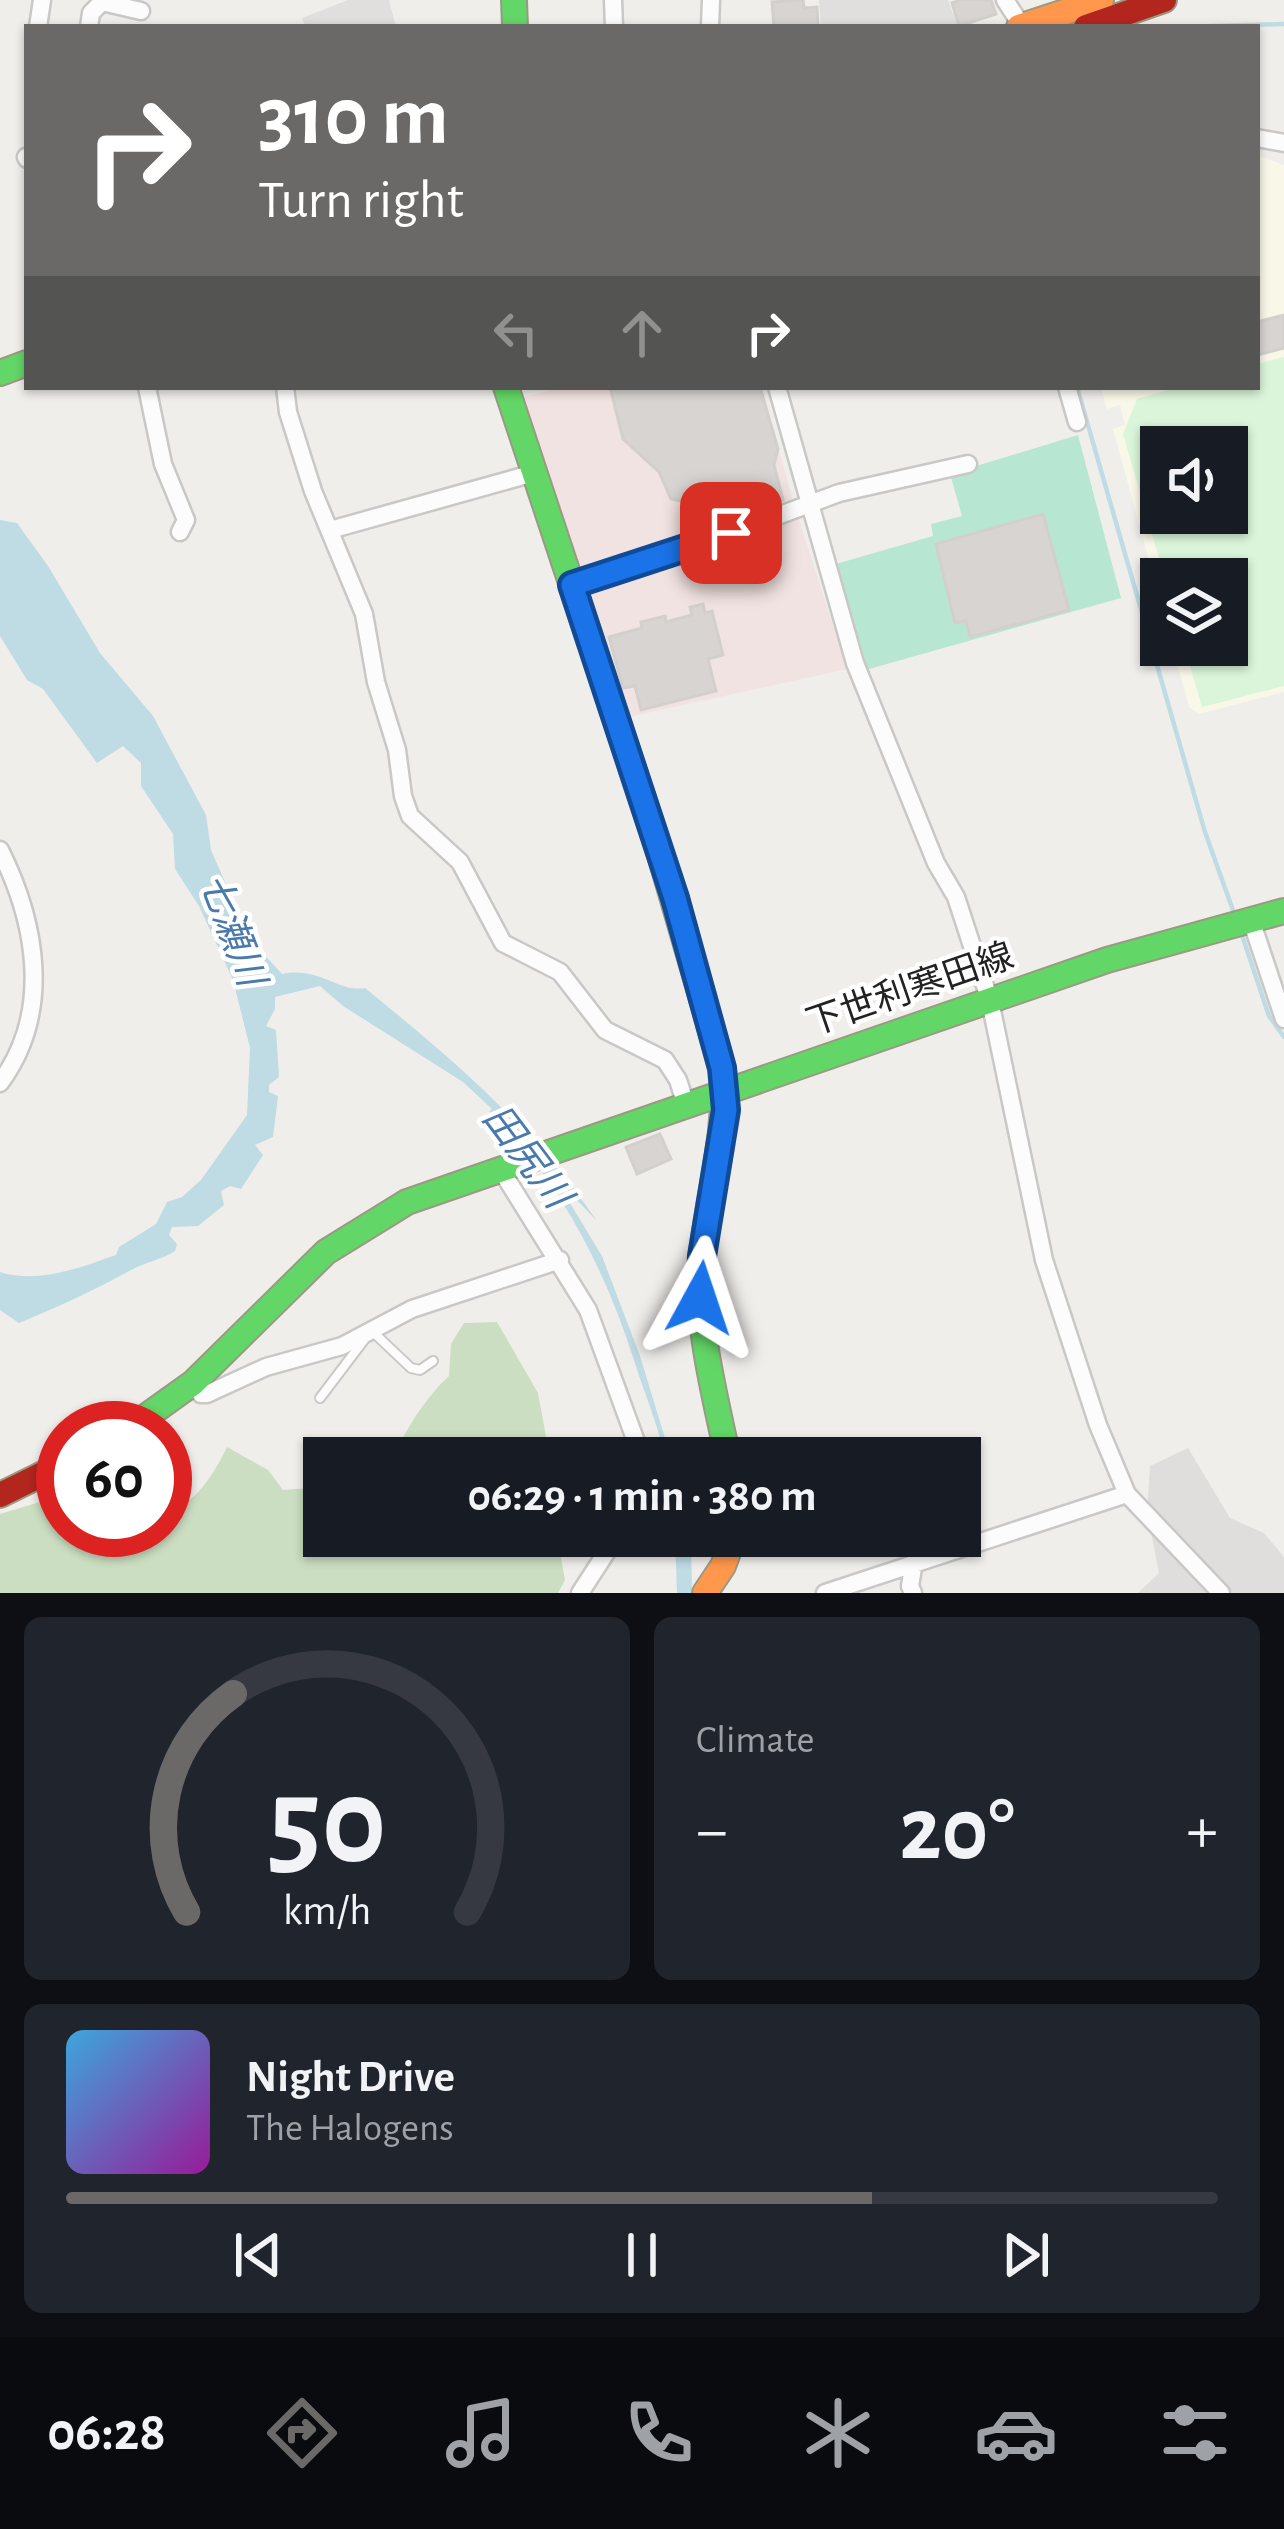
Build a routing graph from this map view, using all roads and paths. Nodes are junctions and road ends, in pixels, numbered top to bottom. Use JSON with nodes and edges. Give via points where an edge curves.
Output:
{"nodes":[{"id":1,"x":1101,"y":0,"type":"edge"},
{"id":2,"x":1164,"y":0,"type":"edge"},
{"id":3,"x":102,"y":1,"type":"edge"},
{"id":4,"x":142,"y":13,"type":"edge"},
{"id":5,"x":1135,"y":19,"type":"edge"},
{"id":6,"x":1026,"y":24,"type":"edge"},
{"id":7,"x":1104,"y":24,"type":"edge"},
{"id":8,"x":148,"y":390,"type":"edge"},
{"id":9,"x":285,"y":390,"type":"edge"},
{"id":10,"x":507,"y":390,"type":"edge"},
{"id":11,"x":779,"y":390,"type":"edge"},
{"id":12,"x":1067,"y":390,"type":"edge"},
{"id":13,"x":1077,"y":422,"type":"dead end"},
{"id":14,"x":968,"y":464,"type":"dead end"},
{"id":15,"x":534,"y":473,"type":"junction"},
{"id":16,"x":808,"y":506,"type":"junction"},
{"id":17,"x":330,"y":530,"type":"junction"},
{"id":18,"x":180,"y":532,"type":"dead end"},
{"id":19,"x":572,"y":585,"type":"junction"},
{"id":20,"x":0,"y":850,"type":"edge"},
{"id":21,"x":1284,"y":911,"type":"edge"},
{"id":22,"x":1251,"y":920,"type":"junction"},
{"id":23,"x":990,"y":1001,"type":"junction"},
{"id":24,"x":1284,"y":1018,"type":"edge"},
{"id":25,"x":0,"y":1083,"type":"edge"},
{"id":26,"x":726,"y":1093,"type":"junction"},
{"id":27,"x":686,"y":1106,"type":"junction"},
{"id":28,"x":509,"y":1167,"type":"junction"},
{"id":29,"x":560,"y":1260,"type":"junction"},
{"id":30,"x":371,"y":1331,"type":"junction"},
{"id":31,"x":433,"y":1361,"type":"dead end"},
{"id":32,"x":193,"y":1383,"type":"junction"},
{"id":33,"x":320,"y":1398,"type":"dead end"},
{"id":34,"x":168,"y":1401,"type":"edge"},
{"id":35,"x":634,"y":1437,"type":"edge"},
{"id":36,"x":724,"y":1437,"type":"edge"},
{"id":37,"x":36,"y":1477,"type":"edge"},
{"id":38,"x":1127,"y":1494,"type":"junction"},
{"id":39,"x":0,"y":1495,"type":"edge"},
{"id":40,"x":603,"y":1557,"type":"edge"},
{"id":41,"x":726,"y":1557,"type":"edge"},
{"id":42,"x":914,"y":1562,"type":"junction"},
{"id":43,"x":1214,"y":1590,"type":"edge"},
{"id":44,"x":705,"y":1592,"type":"edge"},
{"id":45,"x":580,"y":1593,"type":"edge"},
{"id":46,"x":825,"y":1593,"type":"edge"},
{"id":47,"x":913,"y":1593,"type":"edge"}],
"edges":[{"from":1,"to":6,"type":"main road"},
{"from":2,"to":5,"type":"main road"},
{"from":3,"to":4,"type":"street"},
{"from":5,"to":7,"type":"main road"},
{"from":8,"to":18,"type":"street","via":[[163,464],[186,520]]},
{"from":9,"to":17,"type":"street"},
{"from":10,"to":15,"type":"main road"},
{"from":11,"to":16,"type":"street"},
{"from":12,"to":13,"type":"street"},
{"from":14,"to":16,"type":"street"},
{"from":15,"to":17,"type":"street"},
{"from":15,"to":19,"type":"main road"},
{"from":16,"to":19,"type":"street"},
{"from":16,"to":23,"type":"street","via":[[855,663],[956,897]]},
{"from":17,"to":27,"type":"street","via":[[364,614],[410,816],[460,862],[497,937],[560,972],[605,1030],[665,1060]]},
{"from":19,"to":26,"type":"main road","via":[[675,898]]},
{"from":20,"to":25,"type":"street","via":[[28,925],[35,981],[22,1044]]},
{"from":21,"to":22,"type":"main road","name":"下世利寒田線"},
{"from":22,"to":23,"type":"main road","name":"下世利寒田線"},
{"from":22,"to":24,"type":"street"},
{"from":23,"to":26,"type":"main road","name":"下世利寒田線"},
{"from":23,"to":38,"type":"street","via":[[1044,1260]]},
{"from":26,"to":27,"type":"main road","name":"下世利寒田線"},
{"from":26,"to":36,"type":"main road","via":[[700,1298]]},
{"from":27,"to":28,"type":"main road","name":"下世利寒田線"},
{"from":28,"to":29,"type":"street"},
{"from":28,"to":32,"type":"main road","via":[[423,1195],[354,1231]]},
{"from":29,"to":30,"type":"street","via":[[412,1309]]},
{"from":29,"to":35,"type":"street","via":[[588,1310]]},
{"from":30,"to":31,"type":"lane","via":[[411,1368]]},
{"from":30,"to":32,"type":"street","via":[[207,1394]]},
{"from":30,"to":33,"type":"lane"},
{"from":32,"to":34,"type":"main road"},
{"from":37,"to":39,"type":"main road"},
{"from":38,"to":42,"type":"street"},
{"from":38,"to":43,"type":"street"},
{"from":40,"to":45,"type":"street"},
{"from":41,"to":44,"type":"main road"},
{"from":42,"to":46,"type":"street"},
{"from":42,"to":47,"type":"street"}]}
